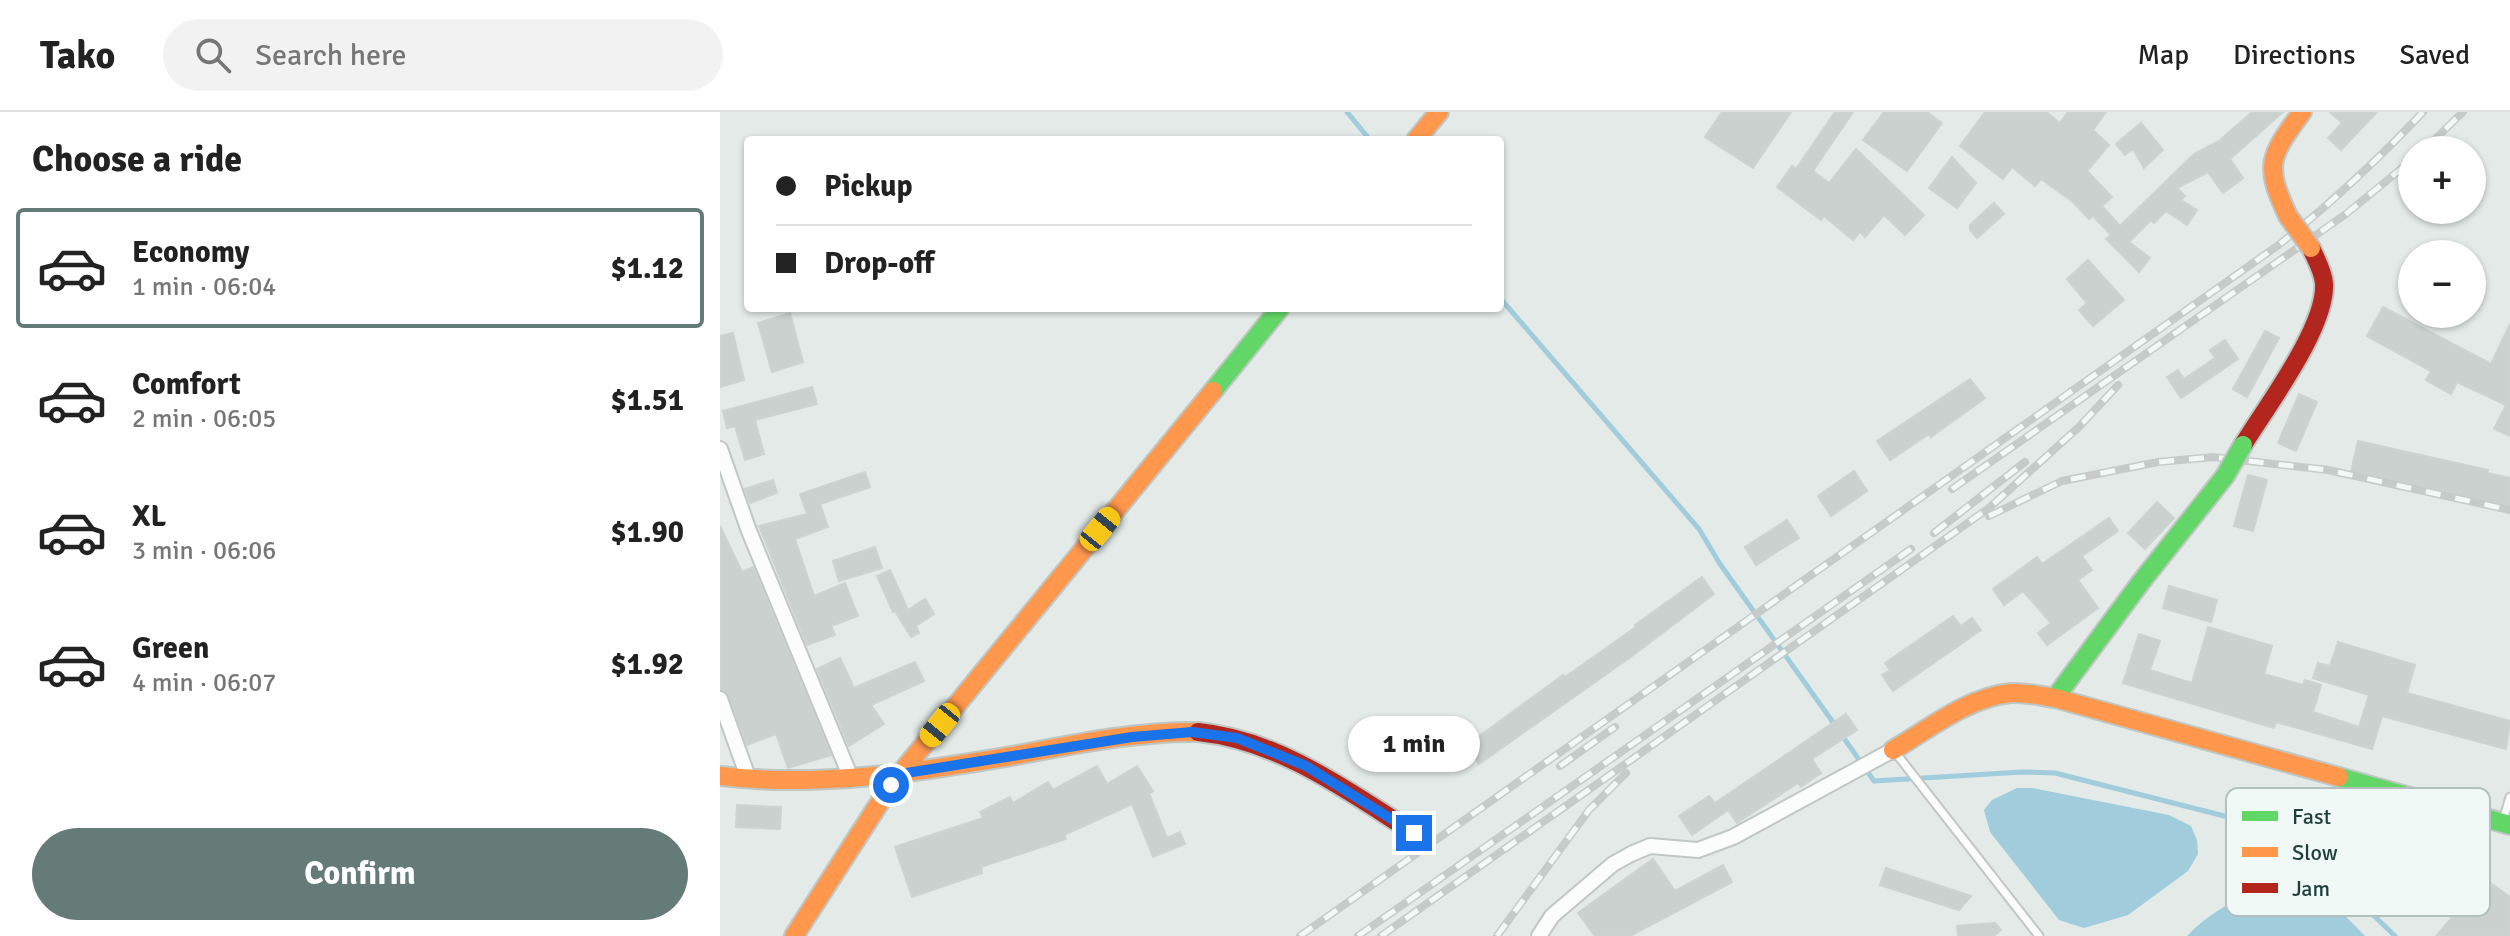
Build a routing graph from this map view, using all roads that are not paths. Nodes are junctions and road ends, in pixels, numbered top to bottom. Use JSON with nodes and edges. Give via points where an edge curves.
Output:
{"nodes":[{"id":1,"x":1439,"y":112,"type":"edge"},
{"id":2,"x":2302,"y":112,"type":"edge"},
{"id":3,"x":1419,"y":136,"type":"edge"},
{"id":4,"x":1277,"y":312,"type":"edge"},
{"id":5,"x":720,"y":449,"type":"edge"},
{"id":6,"x":2055,"y":698,"type":"junction"},
{"id":7,"x":720,"y":699,"type":"edge"},
{"id":8,"x":1893,"y":750,"type":"junction"},
{"id":9,"x":900,"y":774,"type":"junction"},
{"id":10,"x":720,"y":776,"type":"edge"},
{"id":11,"x":851,"y":778,"type":"junction"},
{"id":12,"x":749,"y":780,"type":"junction"},
{"id":13,"x":2377,"y":788,"type":"edge"},
{"id":14,"x":2510,"y":797,"type":"edge"},
{"id":15,"x":2506,"y":824,"type":"edge"},
{"id":16,"x":1414,"y":833,"type":"dead end"},
{"id":17,"x":794,"y":936,"type":"edge"},
{"id":18,"x":1539,"y":936,"type":"edge"},
{"id":19,"x":2039,"y":936,"type":"edge"}],
"edges":[{"from":1,"to":3,"type":"street"},
{"from":2,"to":6,"type":"street","bridge":true,"via":[[2272,168],[2288,216],[2320,268],[2324,287],[2309,336],[2225,476]]},
{"from":4,"to":9,"type":"street"},
{"from":5,"to":11,"type":"street"},
{"from":6,"to":8,"type":"street","via":[[2014,693],[1991,697]]},
{"from":6,"to":13,"type":"street"},
{"from":7,"to":12,"type":"street"},
{"from":8,"to":18,"type":"street","via":[[1733,837],[1698,850],[1650,846],[1631,854],[1552,916]]},
{"from":8,"to":19,"type":"lane"},
{"from":9,"to":11,"type":"street"},
{"from":9,"to":16,"type":"street","via":[[1192,732],[1237,738],[1306,766]]},
{"from":9,"to":17,"type":"street"},
{"from":10,"to":12,"type":"street"},
{"from":11,"to":12,"type":"street"},
{"from":14,"to":15,"type":"lane"}]}
